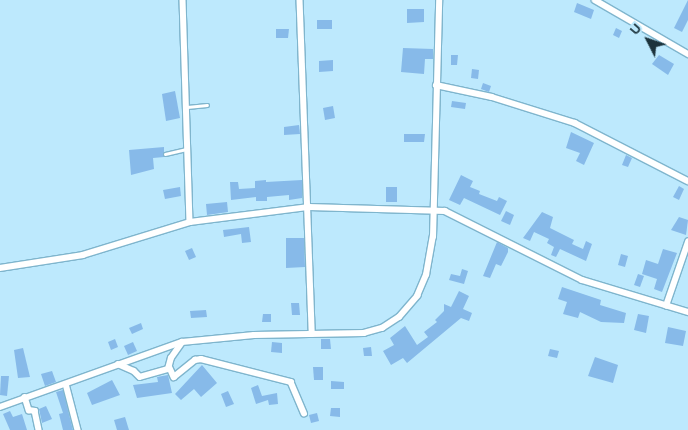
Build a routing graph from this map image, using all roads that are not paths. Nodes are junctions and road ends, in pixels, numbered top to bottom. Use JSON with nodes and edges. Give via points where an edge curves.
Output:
{"nodes":[{"id":1,"x":183,"y":0,"type":"edge"},
{"id":2,"x":300,"y":0,"type":"edge"},
{"id":3,"x":439,"y":0,"type":"edge"},
{"id":4,"x":595,"y":0,"type":"edge"},
{"id":5,"x":688,"y":54,"type":"edge"},
{"id":6,"x":436,"y":86,"type":"junction"},
{"id":7,"x":207,"y":105,"type":"dead end"},
{"id":8,"x":187,"y":107,"type":"junction"},
{"id":9,"x":187,"y":149,"type":"junction"},
{"id":10,"x":165,"y":154,"type":"dead end"},
{"id":11,"x":688,"y":181,"type":"edge"},
{"id":12,"x":309,"y":207,"type":"junction"},
{"id":13,"x":434,"y":209,"type":"junction"},
{"id":14,"x":190,"y":222,"type":"junction"},
{"id":15,"x":688,"y":242,"type":"edge"},
{"id":16,"x":0,"y":268,"type":"edge"},
{"id":17,"x":666,"y":306,"type":"junction"},
{"id":18,"x":688,"y":312,"type":"edge"},
{"id":19,"x":312,"y":334,"type":"junction"},
{"id":20,"x":182,"y":342,"type":"junction"},
{"id":21,"x":118,"y":364,"type":"junction"},
{"id":22,"x":170,"y":368,"type":"junction"},
{"id":23,"x":66,"y":384,"type":"junction"},
{"id":24,"x":25,"y":397,"type":"junction"},
{"id":25,"x":0,"y":407,"type":"edge"},
{"id":26,"x":304,"y":414,"type":"dead end"},
{"id":27,"x":39,"y":430,"type":"edge"},
{"id":28,"x":78,"y":430,"type":"edge"}],
"edges":[{"from":1,"to":8,"type":"street"},
{"from":2,"to":12,"type":"street"},
{"from":3,"to":6,"type":"street"},
{"from":4,"to":5,"type":"street"},
{"from":6,"to":11,"type":"street","via":[[492,97],[575,123]]},
{"from":6,"to":13,"type":"street"},
{"from":7,"to":8,"type":"lane"},
{"from":8,"to":9,"type":"street"},
{"from":9,"to":10,"type":"lane"},
{"from":9,"to":14,"type":"street"},
{"from":12,"to":13,"type":"street"},
{"from":12,"to":14,"type":"street"},
{"from":12,"to":19,"type":"street"},
{"from":13,"to":17,"type":"street","via":[[466,219],[582,280]]},
{"from":13,"to":19,"type":"street","via":[[426,275],[407,309],[390,323],[364,332]]},
{"from":14,"to":16,"type":"street","via":[[83,255]]},
{"from":15,"to":17,"type":"street"},
{"from":17,"to":18,"type":"street"},
{"from":19,"to":20,"type":"street"},
{"from":20,"to":21,"type":"street"},
{"from":20,"to":22,"type":"street","via":[[171,358]]},
{"from":21,"to":22,"type":"street","via":[[134,370],[140,377]]},
{"from":21,"to":23,"type":"street"},
{"from":22,"to":26,"type":"street","via":[[174,377],[201,359],[291,382]]},
{"from":23,"to":24,"type":"street"},
{"from":23,"to":28,"type":"street"},
{"from":24,"to":25,"type":"street"},
{"from":24,"to":27,"type":"street","via":[[29,410],[35,411]]}]}
